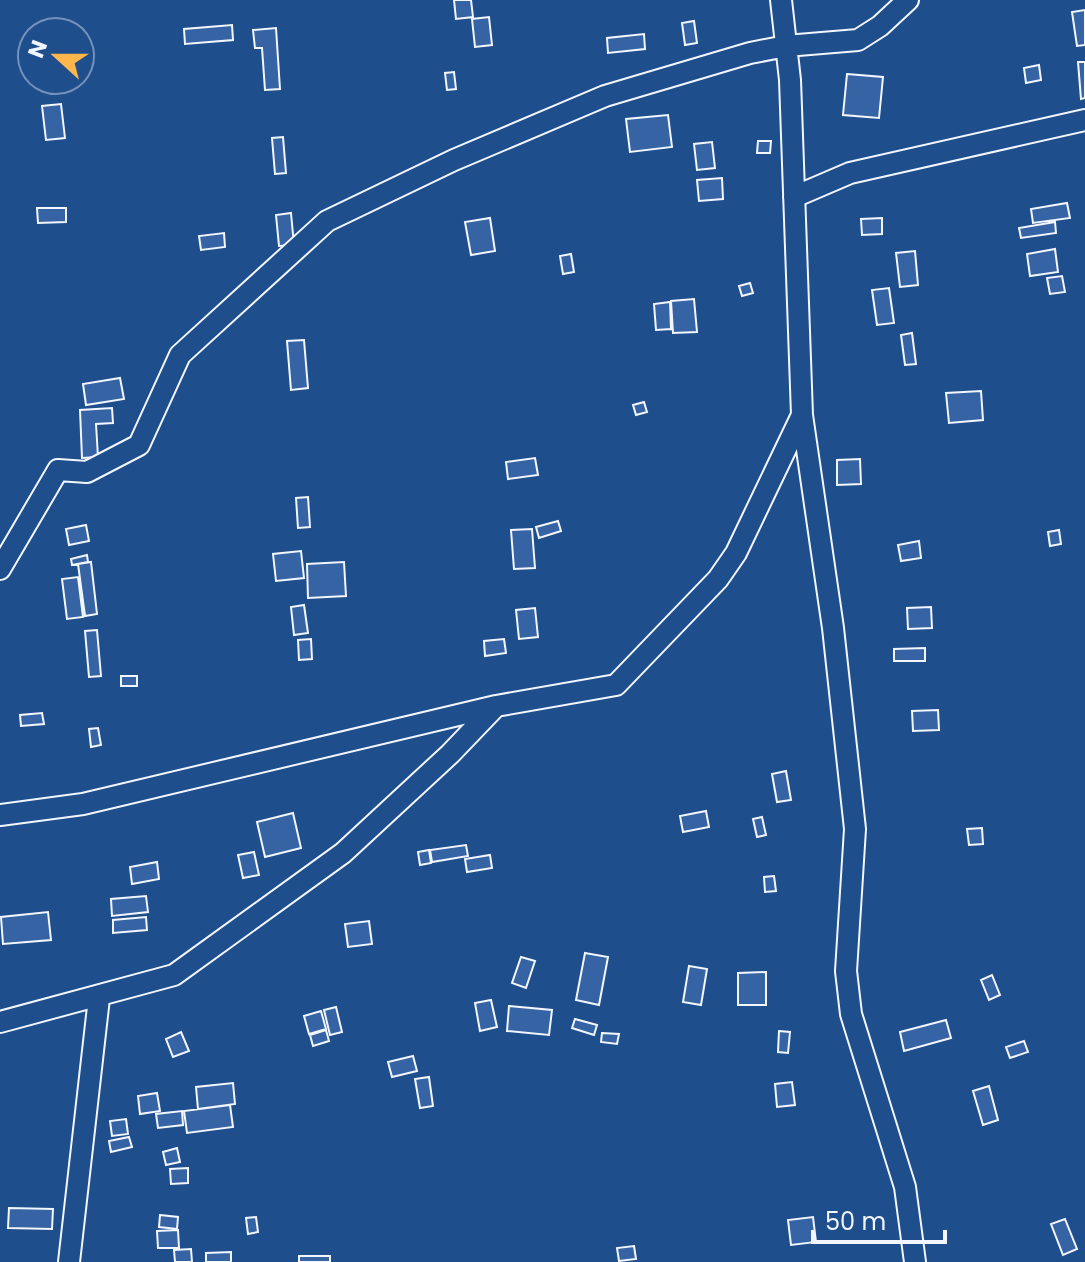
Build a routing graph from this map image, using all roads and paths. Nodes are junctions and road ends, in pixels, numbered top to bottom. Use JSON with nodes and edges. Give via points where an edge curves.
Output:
{"nodes":[{"id":1,"x":781,"y":0,"type":"edge"},
{"id":2,"x":908,"y":0,"type":"edge"},
{"id":3,"x":786,"y":46,"type":"junction"},
{"id":4,"x":1085,"y":120,"type":"edge"},
{"id":5,"x":794,"y":197,"type":"junction"},
{"id":6,"x":802,"y":415,"type":"junction"},
{"id":7,"x":0,"y":569,"type":"edge"},
{"id":8,"x":496,"y":706,"type":"junction"},
{"id":9,"x":0,"y":815,"type":"edge"},
{"id":10,"x":99,"y":998,"type":"junction"},
{"id":11,"x":0,"y":1022,"type":"edge"},
{"id":12,"x":69,"y":1262,"type":"edge"},
{"id":13,"x":915,"y":1262,"type":"edge"}],
"edges":[{"from":1,"to":3,"type":"street"},
{"from":2,"to":3,"type":"street","via":[[858,40]]},
{"from":3,"to":5,"type":"street"},
{"from":3,"to":7,"type":"street","via":[[605,96],[327,221],[180,355],[139,445],[87,472],[58,470]]},
{"from":4,"to":5,"type":"street","via":[[850,173]]},
{"from":5,"to":6,"type":"street"},
{"from":6,"to":8,"type":"street","via":[[736,553],[718,579],[616,685]]},
{"from":6,"to":13,"type":"street","via":[[855,829],[846,971],[851,1014],[905,1187]]},
{"from":8,"to":9,"type":"street","via":[[83,804]]},
{"from":8,"to":10,"type":"street","via":[[343,853],[174,975]]},
{"from":10,"to":11,"type":"street"},
{"from":10,"to":12,"type":"street"}]}
